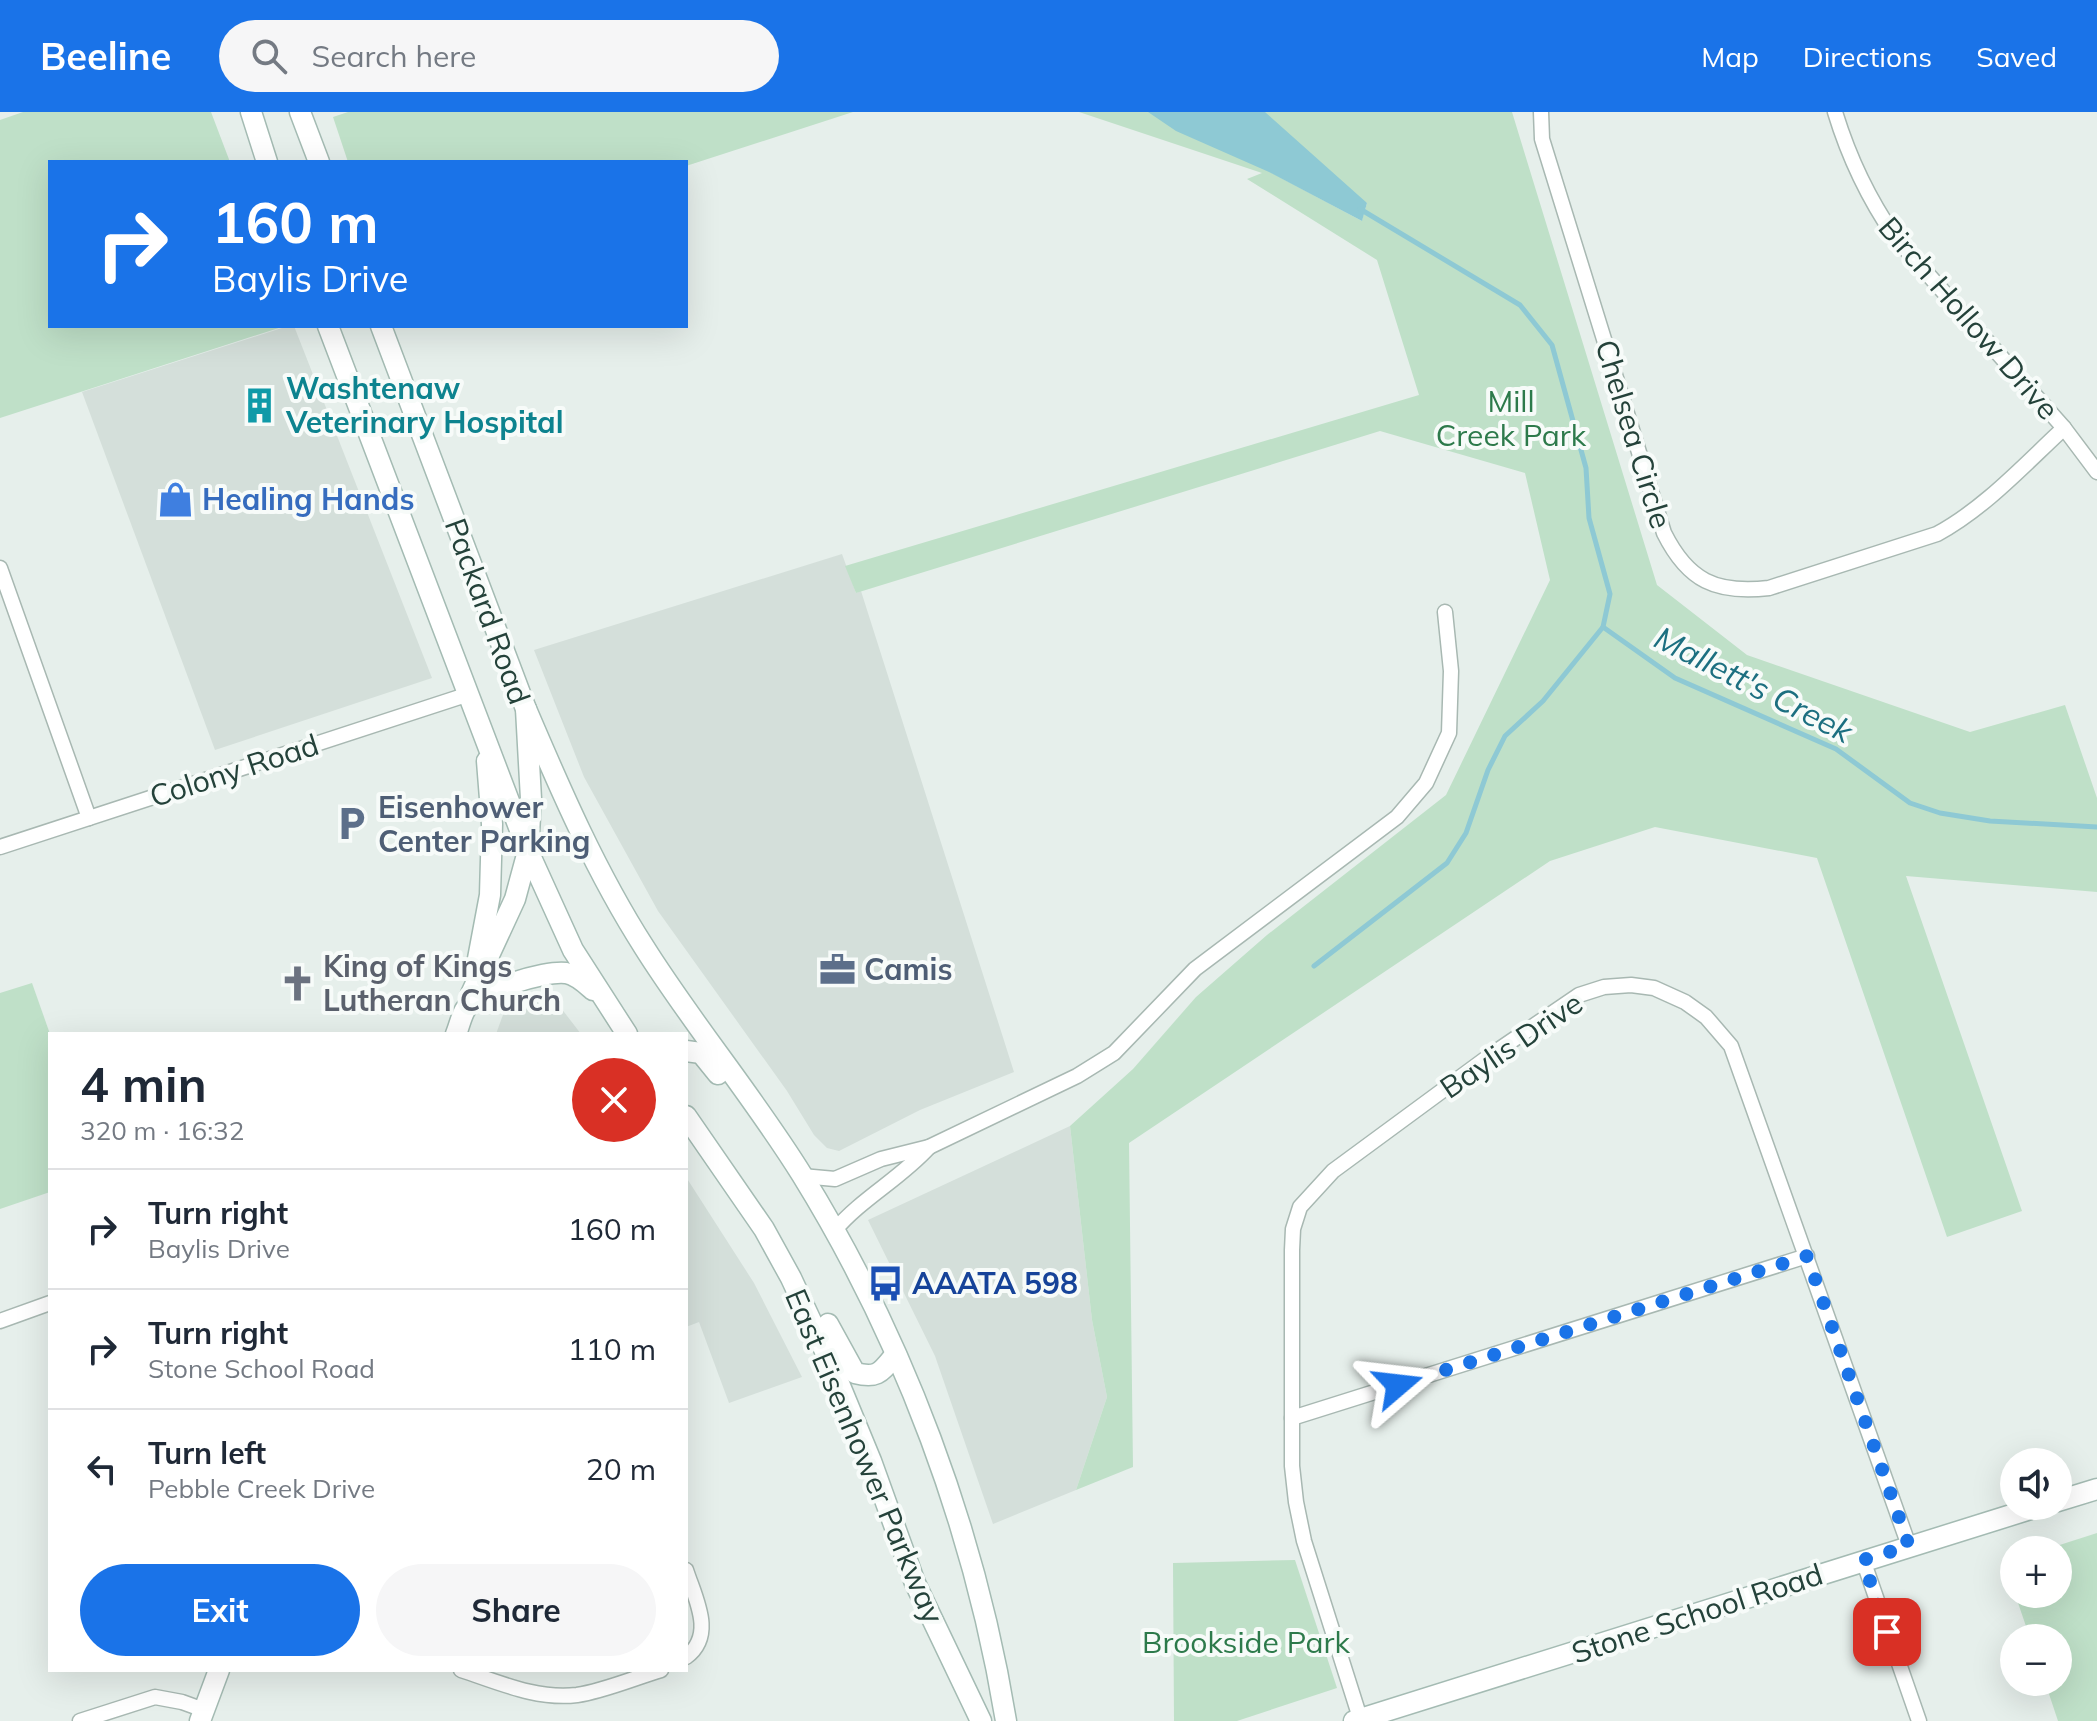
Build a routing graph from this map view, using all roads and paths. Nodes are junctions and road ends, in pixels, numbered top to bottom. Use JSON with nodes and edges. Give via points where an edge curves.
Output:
{"nodes":[{"id":1,"x":251,"y":112,"type":"edge"},
{"id":2,"x":1541,"y":112,"type":"edge"},
{"id":3,"x":1835,"y":112,"type":"edge"},
{"id":4,"x":299,"y":113,"type":"edge"},
{"id":5,"x":266,"y":160,"type":"edge"},
{"id":6,"x":305,"y":160,"type":"edge"},
{"id":7,"x":318,"y":160,"type":"edge"},
{"id":8,"x":329,"y":328,"type":"edge"},
{"id":9,"x":368,"y":328,"type":"edge"},
{"id":10,"x":382,"y":328,"type":"edge"},
{"id":11,"x":2064,"y":428,"type":"junction"},
{"id":12,"x":422,"y":434,"type":"junction"},
{"id":13,"x":2097,"y":472,"type":"edge"},
{"id":14,"x":0,"y":568,"type":"edge"},
{"id":15,"x":1445,"y":612,"type":"dead end"},
{"id":16,"x":469,"y":694,"type":"junction"},
{"id":17,"x":526,"y":709,"type":"junction"},
{"id":18,"x":485,"y":737,"type":"junction"},
{"id":19,"x":89,"y":818,"type":"junction"},
{"id":20,"x":0,"y":847,"type":"edge"},
{"id":21,"x":528,"y":851,"type":"junction"},
{"id":22,"x":602,"y":997,"type":"junction"},
{"id":23,"x":469,"y":1001,"type":"junction"},
{"id":24,"x":457,"y":1032,"type":"edge"},
{"id":25,"x":626,"y":1032,"type":"edge"},
{"id":26,"x":688,"y":1051,"type":"edge"},
{"id":27,"x":762,"y":1114,"type":"junction"},
{"id":28,"x":688,"y":1119,"type":"edge"},
{"id":29,"x":929,"y":1147,"type":"junction"},
{"id":30,"x":802,"y":1176,"type":"junction"},
{"id":31,"x":834,"y":1231,"type":"junction"},
{"id":32,"x":1807,"y":1256,"type":"junction"},
{"id":33,"x":791,"y":1278,"type":"junction"},
{"id":34,"x":48,"y":1304,"type":"edge"},
{"id":35,"x":0,"y":1321,"type":"edge"},
{"id":36,"x":895,"y":1355,"type":"junction"},
{"id":37,"x":1292,"y":1418,"type":"junction"},
{"id":38,"x":2097,"y":1489,"type":"edge"},
{"id":39,"x":2072,"y":1497,"type":"edge"},
{"id":40,"x":2000,"y":1518,"type":"edge"},
{"id":41,"x":1909,"y":1546,"type":"junction"},
{"id":42,"x":1863,"y":1560,"type":"junction"},
{"id":43,"x":688,"y":1576,"type":"edge"},
{"id":44,"x":688,"y":1656,"type":"edge"},
{"id":45,"x":218,"y":1672,"type":"edge"},
{"id":46,"x":467,"y":1672,"type":"edge"},
{"id":47,"x":654,"y":1672,"type":"edge"},
{"id":48,"x":202,"y":1716,"type":"edge"},
{"id":49,"x":1359,"y":1720,"type":"edge"},
{"id":50,"x":80,"y":1721,"type":"edge"},
{"id":51,"x":981,"y":1721,"type":"edge"},
{"id":52,"x":1006,"y":1721,"type":"edge"},
{"id":53,"x":1919,"y":1721,"type":"edge"}],
"edges":[{"from":1,"to":5,"type":"main road"},
{"from":2,"to":11,"type":"street","name":"Chelsea Circle","via":[[1542,139],[1664,533],[1676,557],[1698,577],[1742,591],[1769,588],[1937,534],[1977,507]]},
{"from":3,"to":11,"type":"street","name":"Birch Hollow Drive","via":[[1858,175],[1895,237]]},
{"from":4,"to":6,"type":"main road"},
{"from":4,"to":7,"type":"main road"},
{"from":8,"to":16,"type":"main road","name":"Packard Road"},
{"from":9,"to":12,"type":"main road","via":[[392,391]]},
{"from":10,"to":12,"type":"main road","name":"Packard Road"},
{"from":11,"to":13,"type":"street","name":"Birch Hollow Drive"},
{"from":12,"to":17,"type":"main road","name":"Packard Road"},
{"from":14,"to":19,"type":"street"},
{"from":15,"to":29,"type":"street","via":[[1451,671],[1449,733],[1426,783],[1397,817],[1195,969],[1114,1053]]},
{"from":16,"to":18,"type":"main road","name":"Packard Road"},
{"from":16,"to":19,"type":"street","name":"Colony Road"},
{"from":17,"to":21,"type":"main road","name":"Packard Road"},
{"from":17,"to":27,"type":"main road","name":"East Eisenhower Parkway","via":[[604,878],[644,947]]},
{"from":18,"to":21,"type":"main road","name":"Packard Road"},
{"from":18,"to":23,"type":"main road","via":[[492,824],[490,895]]},
{"from":19,"to":20,"type":"street","name":"Colony Road"},
{"from":21,"to":22,"type":"main road","via":[[573,950]]},
{"from":21,"to":23,"type":"main road","name":"Packard Road","via":[[515,899]]},
{"from":22,"to":23,"type":"main road","via":[[575,975],[551,973]]},
{"from":22,"to":25,"type":"main road"},
{"from":23,"to":24,"type":"main road","name":"Packard Road"},
{"from":26,"to":27,"type":"main road","via":[[701,1053],[736,1097]]},
{"from":27,"to":30,"type":"main road","name":"East Eisenhower Parkway"},
{"from":28,"to":33,"type":"main road","name":"East Eisenhower Parkway"},
{"from":29,"to":30,"type":"street","via":[[881,1159],[835,1179]]},
{"from":29,"to":31,"type":"street"},
{"from":30,"to":31,"type":"main road","name":"East Eisenhower Parkway"},
{"from":31,"to":36,"type":"main road","name":"East Eisenhower Parkway"},
{"from":32,"to":37,"type":"street"},
{"from":32,"to":37,"type":"street","name":"Baylis Drive","via":[[1731,1046],[1685,1002],[1654,988],[1604,987],[1579,995],[1488,1057],[1333,1171],[1300,1207],[1292,1250]]},
{"from":32,"to":41,"type":"street","name":"Baylis Drive"},
{"from":33,"to":36,"type":"main road","via":[[818,1305],[855,1373],[876,1375]]},
{"from":33,"to":51,"type":"main road","name":"East Eisenhower Parkway","via":[[866,1448],[915,1583]]},
{"from":34,"to":35,"type":"street"},
{"from":36,"to":52,"type":"main road","name":"East Eisenhower Parkway","via":[[960,1528],[986,1617]]},
{"from":37,"to":49,"type":"street","name":"Baylis Drive","via":[[1296,1502],[1304,1541]]},
{"from":38,"to":39,"type":"main road"},
{"from":40,"to":41,"type":"main road","name":"Stone School Road"},
{"from":41,"to":42,"type":"main road","name":"Stone School Road"},
{"from":42,"to":49,"type":"main road","name":"Stone School Road"},
{"from":42,"to":53,"type":"street"},
{"from":43,"to":44,"type":"street","via":[[702,1616],[702,1633]]},
{"from":45,"to":48,"type":"main road"},
{"from":46,"to":47,"type":"street","via":[[551,1695],[578,1695]]},
{"from":48,"to":50,"type":"street","via":[[155,1697]]}]}
